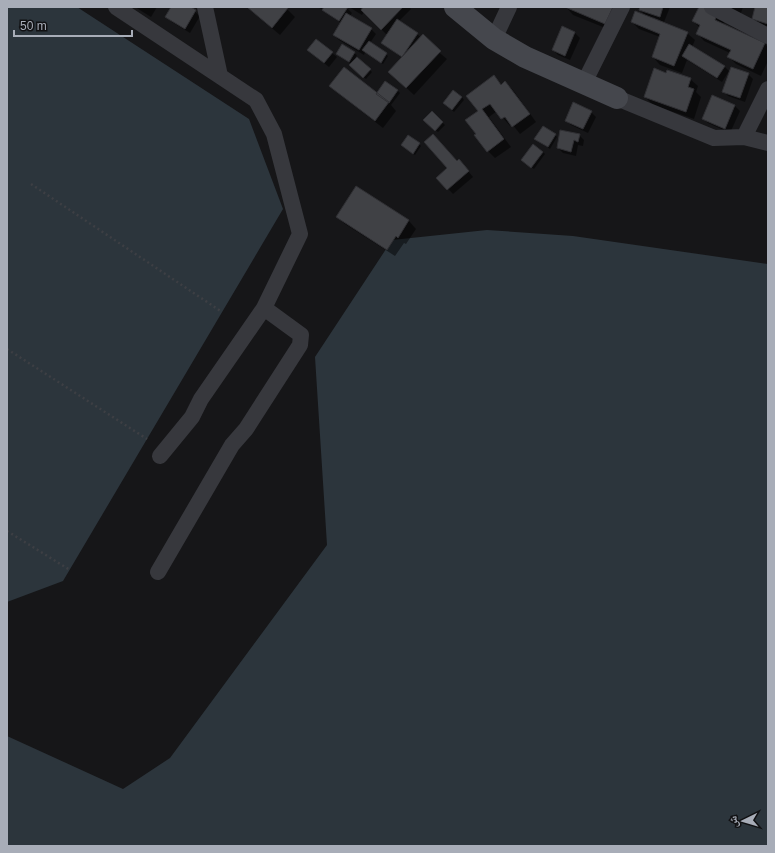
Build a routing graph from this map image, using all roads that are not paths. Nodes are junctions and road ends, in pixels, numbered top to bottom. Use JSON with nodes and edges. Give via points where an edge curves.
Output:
{"nodes":[{"id":1,"x":116,"y":7,"type":"edge"},
{"id":2,"x":205,"y":7,"type":"edge"},
{"id":3,"x":455,"y":7,"type":"edge"},
{"id":4,"x":509,"y":7,"type":"edge"},
{"id":5,"x":622,"y":7,"type":"edge"},
{"id":6,"x":712,"y":7,"type":"edge"},
{"id":7,"x":768,"y":36,"type":"edge"},
{"id":8,"x":494,"y":39,"type":"junction"},
{"id":9,"x":220,"y":76,"type":"junction"},
{"id":10,"x":584,"y":83,"type":"junction"},
{"id":11,"x":768,"y":89,"type":"edge"},
{"id":12,"x":617,"y":98,"type":"joint"},
{"id":13,"x":744,"y":137,"type":"junction"},
{"id":14,"x":768,"y":143,"type":"edge"},
{"id":15,"x":264,"y":308,"type":"junction"},
{"id":16,"x":160,"y":456,"type":"dead end"},
{"id":17,"x":158,"y":572,"type":"dead end"}],
"edges":[{"from":1,"to":9,"type":"street"},
{"from":2,"to":9,"type":"street"},
{"from":3,"to":8,"type":"main road"},
{"from":4,"to":8,"type":"street"},
{"from":5,"to":10,"type":"street"},
{"from":6,"to":7,"type":"street"},
{"from":8,"to":10,"type":"main road","via":[[526,57]]},
{"from":9,"to":15,"type":"street","via":[[256,100],[274,134],[300,234]]},
{"from":10,"to":12,"type":"main road"},
{"from":11,"to":13,"type":"street"},
{"from":12,"to":13,"type":"street","via":[[714,138]]},
{"from":13,"to":14,"type":"street"},
{"from":15,"to":16,"type":"street","via":[[201,399],[192,417]]},
{"from":15,"to":17,"type":"street","via":[[301,335],[300,345],[246,428],[232,444]]}]}
